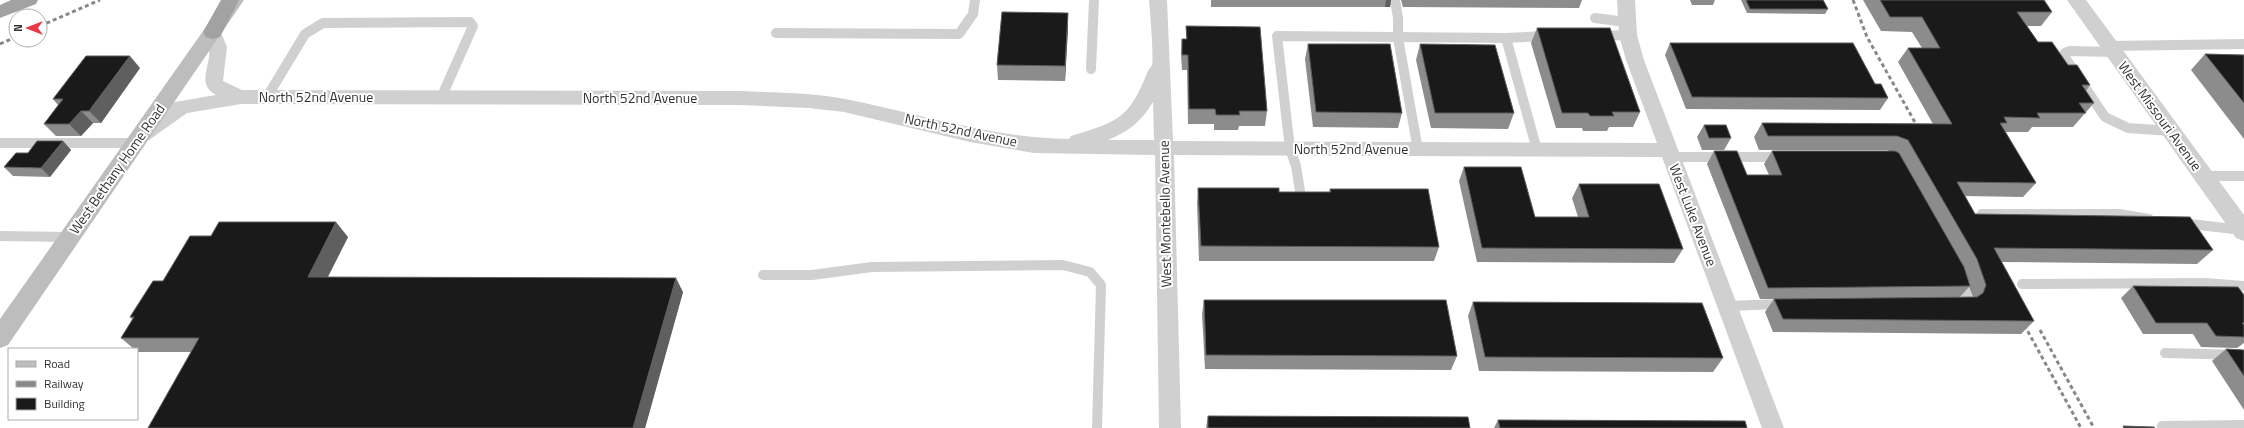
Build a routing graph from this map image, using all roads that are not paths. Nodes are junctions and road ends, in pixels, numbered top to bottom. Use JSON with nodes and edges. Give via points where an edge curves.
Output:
{"nodes":[{"id":1,"x":29,"y":0,"type":"edge"},
{"id":2,"x":230,"y":0,"type":"edge"},
{"id":3,"x":235,"y":0,"type":"edge"},
{"id":4,"x":975,"y":0,"type":"edge"},
{"id":5,"x":1094,"y":0,"type":"edge"},
{"id":6,"x":1158,"y":0,"type":"edge"},
{"id":7,"x":1395,"y":0,"type":"edge"},
{"id":8,"x":1626,"y":0,"type":"edge"},
{"id":9,"x":2076,"y":0,"type":"edge"},
{"id":10,"x":0,"y":12,"type":"edge"},
{"id":11,"x":1595,"y":18,"type":"dead end"},
{"id":12,"x":1627,"y":29,"type":"junction"},
{"id":13,"x":213,"y":32,"type":"junction"},
{"id":14,"x":776,"y":33,"type":"dead end"},
{"id":15,"x":1557,"y":36,"type":"edge"},
{"id":16,"x":1589,"y":36,"type":"edge"},
{"id":17,"x":1398,"y":38,"type":"junction"},
{"id":18,"x":1506,"y":38,"type":"junction"},
{"id":19,"x":2244,"y":44,"type":"edge"},
{"id":20,"x":2112,"y":49,"type":"junction"},
{"id":21,"x":1160,"y":62,"type":"junction"},
{"id":22,"x":1091,"y":70,"type":"dead end"},
{"id":23,"x":241,"y":97,"type":"junction"},
{"id":24,"x":267,"y":97,"type":"junction"},
{"id":25,"x":441,"y":98,"type":"junction"},
{"id":26,"x":2171,"y":130,"type":"junction"},
{"id":27,"x":138,"y":139,"type":"junction"},
{"id":28,"x":0,"y":142,"type":"edge"},
{"id":29,"x":1034,"y":146,"type":"junction"},
{"id":30,"x":1164,"y":147,"type":"junction"},
{"id":31,"x":1290,"y":149,"type":"junction"},
{"id":32,"x":1418,"y":150,"type":"junction"},
{"id":33,"x":1537,"y":150,"type":"junction"},
{"id":34,"x":1670,"y":154,"type":"junction"},
{"id":35,"x":1793,"y":156,"type":"edge"},
{"id":36,"x":2203,"y":176,"type":"junction"},
{"id":37,"x":2244,"y":176,"type":"edge"},
{"id":38,"x":1300,"y":191,"type":"edge"},
{"id":39,"x":1982,"y":214,"type":"edge"},
{"id":40,"x":2243,"y":231,"type":"edge"},
{"id":41,"x":0,"y":236,"type":"edge"},
{"id":42,"x":70,"y":237,"type":"junction"},
{"id":43,"x":1955,"y":270,"type":"edge"},
{"id":44,"x":763,"y":275,"type":"dead end"},
{"id":45,"x":2022,"y":284,"type":"dead end"},
{"id":46,"x":2244,"y":286,"type":"edge"},
{"id":47,"x":1794,"y":304,"type":"edge"},
{"id":48,"x":1950,"y":305,"type":"edge"},
{"id":49,"x":1727,"y":306,"type":"junction"},
{"id":50,"x":0,"y":338,"type":"edge"},
{"id":51,"x":2165,"y":353,"type":"dead end"},
{"id":52,"x":2244,"y":355,"type":"edge"},
{"id":53,"x":2244,"y":426,"type":"edge"},
{"id":54,"x":1097,"y":428,"type":"edge"},
{"id":55,"x":1170,"y":428,"type":"edge"},
{"id":56,"x":1773,"y":428,"type":"edge"},
{"id":57,"x":2163,"y":428,"type":"edge"}],
"edges":[{"from":1,"to":10,"type":"highway"},
{"from":2,"to":13,"type":"highway"},
{"from":3,"to":13,"type":"main road","name":"West Bethany Home Road"},
{"from":4,"to":14,"type":"lane","via":[[974,14],[959,34]]},
{"from":5,"to":22,"type":"lane"},
{"from":6,"to":21,"type":"street","name":"West Montebello Avenue"},
{"from":7,"to":17,"type":"lane"},
{"from":8,"to":12,"type":"street","name":"West Luke Avenue"},
{"from":9,"to":20,"type":"street","name":"West Missouri Avenue"},
{"from":11,"to":12,"type":"lane"},
{"from":12,"to":16,"type":"lane"},
{"from":12,"to":34,"type":"street","name":"West Luke Avenue"},
{"from":13,"to":23,"type":"street","name":"North 52nd Avenue","via":[[218,46],[212,75],[215,85],[222,92]]},
{"from":13,"to":27,"type":"main road","name":"West Bethany Home Road"},
{"from":15,"to":18,"type":"lane"},
{"from":17,"to":18,"type":"lane"},
{"from":17,"to":31,"type":"lane","via":[[1277,36]]},
{"from":17,"to":32,"type":"lane"},
{"from":18,"to":33,"type":"lane"},
{"from":19,"to":20,"type":"lane"},
{"from":20,"to":26,"type":"street","name":"West Missouri Avenue"},
{"from":20,"to":26,"type":"lane","via":[[2065,52],[2066,59],[2105,117],[2114,124],[2125,128]]},
{"from":21,"to":29,"type":"street","name":"North 52nd Avenue","via":[[1148,94],[1132,119],[1111,131],[1084,140]]},
{"from":21,"to":30,"type":"street","name":"West Montebello Avenue"},
{"from":23,"to":24,"type":"street","name":"North 52nd Avenue"},
{"from":23,"to":27,"type":"street","name":"North 52nd Avenue","via":[[182,107]]},
{"from":24,"to":25,"type":"street","name":"North 52nd Avenue"},
{"from":24,"to":25,"type":"lane","via":[[306,34],[323,23],[470,22],[473,26]]},
{"from":25,"to":29,"type":"street","name":"North 52nd Avenue","via":[[739,98],[809,101],[875,111],[970,135]]},
{"from":26,"to":36,"type":"street","name":"West Missouri Avenue"},
{"from":27,"to":28,"type":"lane"},
{"from":27,"to":42,"type":"main road","name":"West Bethany Home Road"},
{"from":29,"to":30,"type":"street","name":"North 52nd Avenue"},
{"from":30,"to":31,"type":"street","name":"North 52nd Avenue"},
{"from":30,"to":55,"type":"street","name":"West Montebello Avenue"},
{"from":31,"to":32,"type":"street","name":"North 52nd Avenue"},
{"from":31,"to":38,"type":"lane"},
{"from":32,"to":33,"type":"street","name":"North 52nd Avenue"},
{"from":33,"to":34,"type":"street","name":"North 52nd Avenue"},
{"from":34,"to":35,"type":"lane"},
{"from":34,"to":49,"type":"street","name":"West Luke Avenue"},
{"from":36,"to":37,"type":"lane"},
{"from":36,"to":40,"type":"street","name":"West Missouri Avenue"},
{"from":39,"to":40,"type":"lane","via":[[2119,214]]},
{"from":41,"to":42,"type":"lane"},
{"from":42,"to":50,"type":"main road","name":"West Bethany Home Road"},
{"from":43,"to":48,"type":"lane","via":[[1967,296],[1964,304]]},
{"from":44,"to":54,"type":"lane","via":[[812,275],[872,267],[1063,265],[1090,272],[1101,285]]},
{"from":45,"to":46,"type":"lane","via":[[2205,283]]},
{"from":47,"to":49,"type":"lane"},
{"from":49,"to":56,"type":"street","name":"West Luke Avenue"},
{"from":51,"to":52,"type":"lane"},
{"from":53,"to":57,"type":"lane","via":[[2162,426]]}]}
